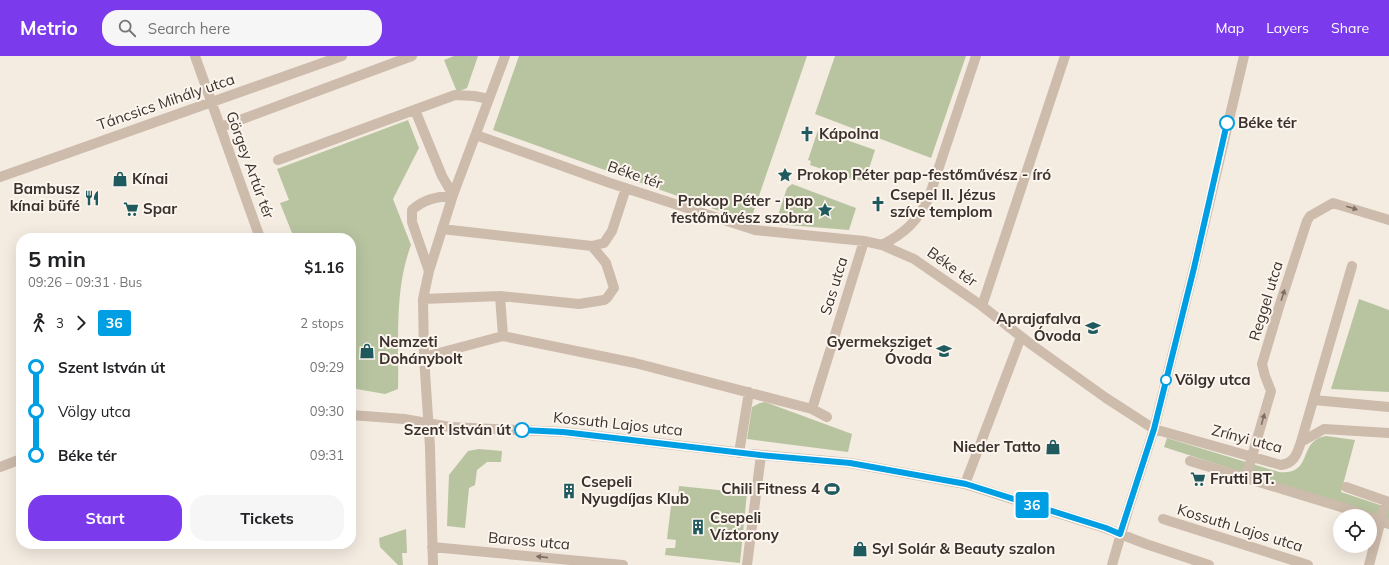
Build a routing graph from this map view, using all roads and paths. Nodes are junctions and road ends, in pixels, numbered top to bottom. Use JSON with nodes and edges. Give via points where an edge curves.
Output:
{"nodes":[{"id":1,"x":195,"y":56,"type":"edge"},
{"id":2,"x":342,"y":56,"type":"edge"},
{"id":3,"x":412,"y":56,"type":"edge"},
{"id":4,"x":504,"y":56,"type":"edge"},
{"id":5,"x":976,"y":56,"type":"edge"},
{"id":6,"x":1065,"y":56,"type":"edge"},
{"id":7,"x":1244,"y":56,"type":"edge"},
{"id":8,"x":489,"y":99,"type":"junction"},
{"id":9,"x":212,"y":102,"type":"junction"},
{"id":10,"x":415,"y":110,"type":"junction"},
{"id":11,"x":221,"y":127,"type":"junction"},
{"id":12,"x":476,"y":134,"type":"junction"},
{"id":13,"x":278,"y":160,"type":"dead end"},
{"id":14,"x":0,"y":177,"type":"edge"},
{"id":15,"x":626,"y":188,"type":"junction"},
{"id":16,"x":453,"y":195,"type":"junction"},
{"id":17,"x":1389,"y":220,"type":"edge"},
{"id":18,"x":442,"y":228,"type":"junction"},
{"id":19,"x":258,"y":233,"type":"edge"},
{"id":20,"x":864,"y":241,"type":"junction"},
{"id":21,"x":882,"y":245,"type":"junction"},
{"id":22,"x":592,"y":246,"type":"junction"},
{"id":23,"x":1352,"y":266,"type":"dead end"},
{"id":24,"x":429,"y":271,"type":"junction"},
{"id":25,"x":500,"y":296,"type":"junction"},
{"id":26,"x":423,"y":299,"type":"junction"},
{"id":27,"x":982,"y":306,"type":"junction"},
{"id":28,"x":503,"y":336,"type":"junction"},
{"id":29,"x":1020,"y":337,"type":"junction"},
{"id":30,"x":424,"y":357,"type":"junction"},
{"id":31,"x":749,"y":392,"type":"junction"},
{"id":32,"x":1314,"y":400,"type":"junction"},
{"id":33,"x":1389,"y":407,"type":"edge"},
{"id":34,"x":812,"y":409,"type":"junction"},
{"id":35,"x":356,"y":416,"type":"edge"},
{"id":36,"x":827,"y":417,"type":"dead end"},
{"id":37,"x":428,"y":423,"type":"junction"},
{"id":38,"x":1154,"y":429,"type":"junction"},
{"id":39,"x":1389,"y":433,"type":"edge"},
{"id":40,"x":1302,"y":442,"type":"junction"},
{"id":41,"x":739,"y":453,"type":"junction"},
{"id":42,"x":760,"y":455,"type":"junction"},
{"id":43,"x":1252,"y":456,"type":"junction"},
{"id":44,"x":16,"y":461,"type":"edge"},
{"id":45,"x":1190,"y":461,"type":"dead end"},
{"id":46,"x":0,"y":467,"type":"edge"},
{"id":47,"x":1246,"y":477,"type":"junction"},
{"id":48,"x":966,"y":484,"type":"junction"},
{"id":49,"x":1346,"y":487,"type":"dead end"},
{"id":50,"x":1388,"y":501,"type":"edge"},
{"id":51,"x":1345,"y":509,"type":"edge"},
{"id":52,"x":1163,"y":520,"type":"dead end"},
{"id":53,"x":1385,"y":522,"type":"edge"},
{"id":54,"x":1120,"y":534,"type":"junction"},
{"id":55,"x":432,"y":547,"type":"junction"},
{"id":56,"x":1282,"y":561,"type":"edge"},
{"id":57,"x":433,"y":565,"type":"edge"},
{"id":58,"x":623,"y":565,"type":"edge"},
{"id":59,"x":747,"y":565,"type":"edge"},
{"id":60,"x":1112,"y":565,"type":"edge"},
{"id":61,"x":1209,"y":565,"type":"edge"},
{"id":62,"x":1308,"y":565,"type":"edge"},
{"id":63,"x":1369,"y":565,"type":"edge"}],
"edges":[{"from":1,"to":9,"type":"street","name":"Görgey Artúr tér"},
{"from":2,"to":9,"type":"street","name":"Táncsics Mihály utca"},
{"from":3,"to":11,"type":"street"},
{"from":4,"to":8,"type":"street"},
{"from":5,"to":21,"type":"street","via":[[925,206],[912,225]]},
{"from":6,"to":27,"type":"street","name":"Béke tér"},
{"from":7,"to":38,"type":"street"},
{"from":8,"to":10,"type":"street","via":[[455,95]]},
{"from":8,"to":12,"type":"street"},
{"from":9,"to":11,"type":"street","name":"Görgey Artúr tér"},
{"from":9,"to":14,"type":"street","name":"Táncsics Mihály utca"},
{"from":10,"to":13,"type":"street"},
{"from":10,"to":16,"type":"street","via":[[442,176]]},
{"from":11,"to":19,"type":"street","name":"Görgey Artúr tér"},
{"from":12,"to":15,"type":"street","name":"Béke tér"},
{"from":12,"to":16,"type":"street"},
{"from":15,"to":20,"type":"street","name":"Béke tér","via":[[756,230]]},
{"from":15,"to":22,"type":"street","via":[[612,231],[604,243]]},
{"from":16,"to":18,"type":"street"},
{"from":16,"to":24,"type":"street","via":[[434,198],[412,210],[412,222]]},
{"from":43,"to":17,"type":"street","name":"Reggel utca","one_way":true,"via":[[1271,391],[1262,364],[1307,221],[1310,216],[1333,203]]},
{"from":18,"to":22,"type":"street"},
{"from":18,"to":24,"type":"street"},
{"from":20,"to":21,"type":"street","name":"Béke tér"},
{"from":20,"to":34,"type":"street","name":"Sas utca"},
{"from":21,"to":27,"type":"street","name":"Béke tér","via":[[914,259]]},
{"from":22,"to":25,"type":"street","via":[[606,263],[612,280],[614,288],[607,298],[579,304]]},
{"from":23,"to":32,"type":"street"},
{"from":24,"to":26,"type":"street"},
{"from":25,"to":26,"type":"street"},
{"from":25,"to":28,"type":"street"},
{"from":26,"to":30,"type":"street"},
{"from":27,"to":29,"type":"street","name":"Béke tér"},
{"from":28,"to":30,"type":"street"},
{"from":28,"to":31,"type":"street","via":[[635,363]]},
{"from":29,"to":38,"type":"street","name":"Béke tér"},
{"from":29,"to":48,"type":"street"},
{"from":30,"to":37,"type":"street"},
{"from":31,"to":34,"type":"street"},
{"from":31,"to":41,"type":"street"},
{"from":32,"to":33,"type":"street"},
{"from":32,"to":40,"type":"street"},
{"from":34,"to":36,"type":"street"},
{"from":35,"to":37,"type":"street","name":"Kossuth Lajos utca"},
{"from":37,"to":41,"type":"street","name":"Kossuth Lajos utca","via":[[450,427],[563,432]]},
{"from":37,"to":55,"type":"street"},
{"from":38,"to":43,"type":"street","name":"Zrínyi utca"},
{"from":38,"to":54,"type":"street"},
{"from":39,"to":40,"type":"street","name":"Zrínyi utca","via":[[1324,429]]},
{"from":40,"to":43,"type":"street","name":"Zrínyi utca","via":[[1296,457],[1285,464],[1275,464]]},
{"from":41,"to":42,"type":"street","name":"Kossuth Lajos utca"},
{"from":42,"to":48,"type":"street","name":"Kossuth Lajos utca","via":[[850,463]]},
{"from":42,"to":59,"type":"street"},
{"from":43,"to":47,"type":"street","name":"Reggel utca"},
{"from":44,"to":46,"type":"street"},
{"from":45,"to":47,"type":"street"},
{"from":47,"to":51,"type":"street"},
{"from":48,"to":54,"type":"street","name":"Kossuth Lajos utca"},
{"from":49,"to":50,"type":"street"},
{"from":50,"to":53,"type":"street"},
{"from":52,"to":56,"type":"street","name":"Kossuth Lajos utca"},
{"from":53,"to":63,"type":"street"},
{"from":54,"to":60,"type":"street"},
{"from":54,"to":61,"type":"street","name":"Kossuth Lajos utca"},
{"from":55,"to":57,"type":"street"},
{"from":58,"to":55,"type":"street","name":"Baross utca","one_way":true},
{"from":56,"to":62,"type":"street","name":"Kossuth Lajos utca"}]}
